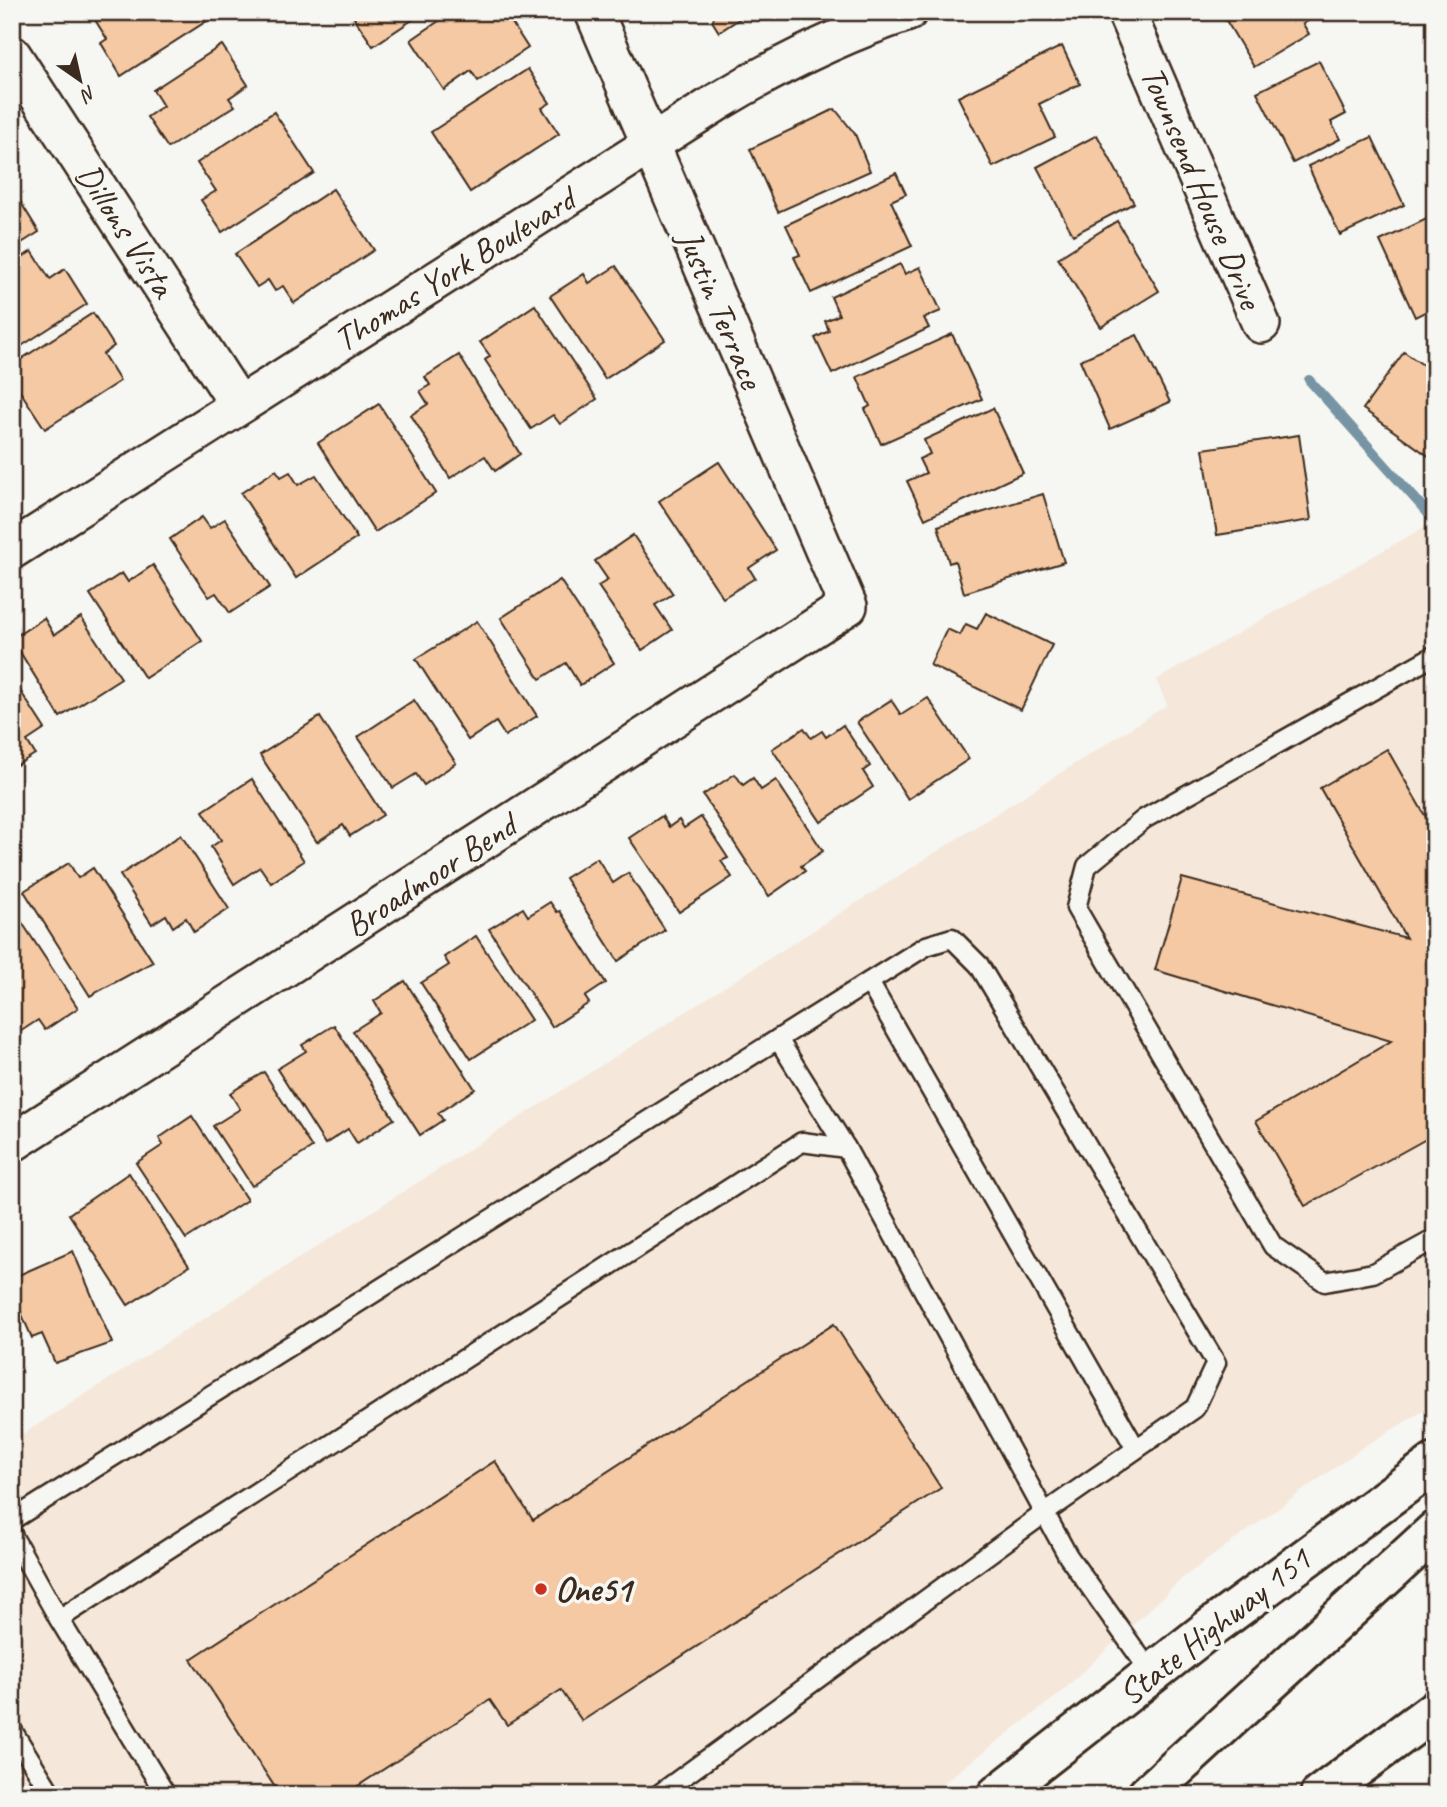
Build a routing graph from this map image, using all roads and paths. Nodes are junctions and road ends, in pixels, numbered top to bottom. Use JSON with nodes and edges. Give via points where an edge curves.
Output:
{"nodes":[{"id":1,"x":594,"y":12,"type":"edge"},
{"id":2,"x":908,"y":12,"type":"edge"},
{"id":3,"x":1126,"y":12,"type":"edge"},
{"id":4,"x":12,"y":55,"type":"edge"},
{"id":5,"x":650,"y":144,"type":"junction"},
{"id":6,"x":1261,"y":324,"type":"dead end"},
{"id":7,"x":239,"y":405,"type":"junction"},
{"id":8,"x":12,"y":550,"type":"edge"},
{"id":9,"x":848,"y":606,"type":"joint"},
{"id":10,"x":1435,"y":655,"type":"edge"},
{"id":11,"x":869,"y":982,"type":"junction"},
{"id":12,"x":778,"y":1039,"type":"junction"},
{"id":13,"x":12,"y":1143,"type":"edge"},
{"id":14,"x":846,"y":1148,"type":"junction"},
{"id":15,"x":1435,"y":1239,"type":"edge"},
{"id":16,"x":1136,"y":1449,"type":"junction"},
{"id":17,"x":1435,"y":1463,"type":"edge"},
{"id":18,"x":1046,"y":1512,"type":"junction"},
{"id":19,"x":12,"y":1521,"type":"edge"},
{"id":20,"x":1435,"y":1531,"type":"edge"},
{"id":21,"x":12,"y":1535,"type":"edge"},
{"id":22,"x":59,"y":1619,"type":"junction"},
{"id":23,"x":1152,"y":1674,"type":"junction"},
{"id":24,"x":1435,"y":1710,"type":"edge"},
{"id":25,"x":12,"y":1730,"type":"edge"},
{"id":26,"x":52,"y":1795,"type":"edge"},
{"id":27,"x":166,"y":1795,"type":"edge"},
{"id":28,"x":658,"y":1795,"type":"edge"},
{"id":29,"x":997,"y":1795,"type":"edge"},
{"id":30,"x":1147,"y":1795,"type":"edge"},
{"id":31,"x":1320,"y":1795,"type":"edge"}],
"edges":[{"from":1,"to":5,"type":"street","name":"Justin Terrace"},
{"from":2,"to":5,"type":"street","name":"Thomas York Boulevard","via":[[865,26],[755,79]]},
{"from":3,"to":6,"type":"street","name":"Townsend House Drive"},
{"from":4,"to":7,"type":"street","name":"Dillons Vista"},
{"from":5,"to":7,"type":"street","name":"Thomas York Boulevard"},
{"from":5,"to":9,"type":"street","name":"Justin Terrace"},
{"from":7,"to":8,"type":"street","name":"Thomas York Boulevard"},
{"from":9,"to":13,"type":"street","name":"Broadmoor Bend"},
{"from":10,"to":15,"type":"lane","via":[[1144,819],[1087,866],[1076,908],[1273,1246],[1325,1282],[1373,1273]]},
{"from":11,"to":12,"type":"lane"},
{"from":11,"to":16,"type":"lane"},
{"from":11,"to":16,"type":"lane","via":[[926,946],[952,938],[979,965],[1216,1363],[1195,1408]]},
{"from":12,"to":14,"type":"lane"},
{"from":12,"to":19,"type":"lane"},
{"from":14,"to":18,"type":"lane"},
{"from":14,"to":22,"type":"lane","via":[[802,1142]]},
{"from":16,"to":18,"type":"lane"},
{"from":17,"to":23,"type":"main road","name":"State Highway 151"},
{"from":18,"to":23,"type":"lane","via":[[1068,1556]]},
{"from":18,"to":28,"type":"lane"},
{"from":20,"to":30,"type":"main road"},
{"from":21,"to":22,"type":"lane"},
{"from":22,"to":27,"type":"lane"},
{"from":23,"to":29,"type":"main road","name":"State Highway 151"},
{"from":24,"to":31,"type":"main road"},
{"from":25,"to":26,"type":"lane"}]}
